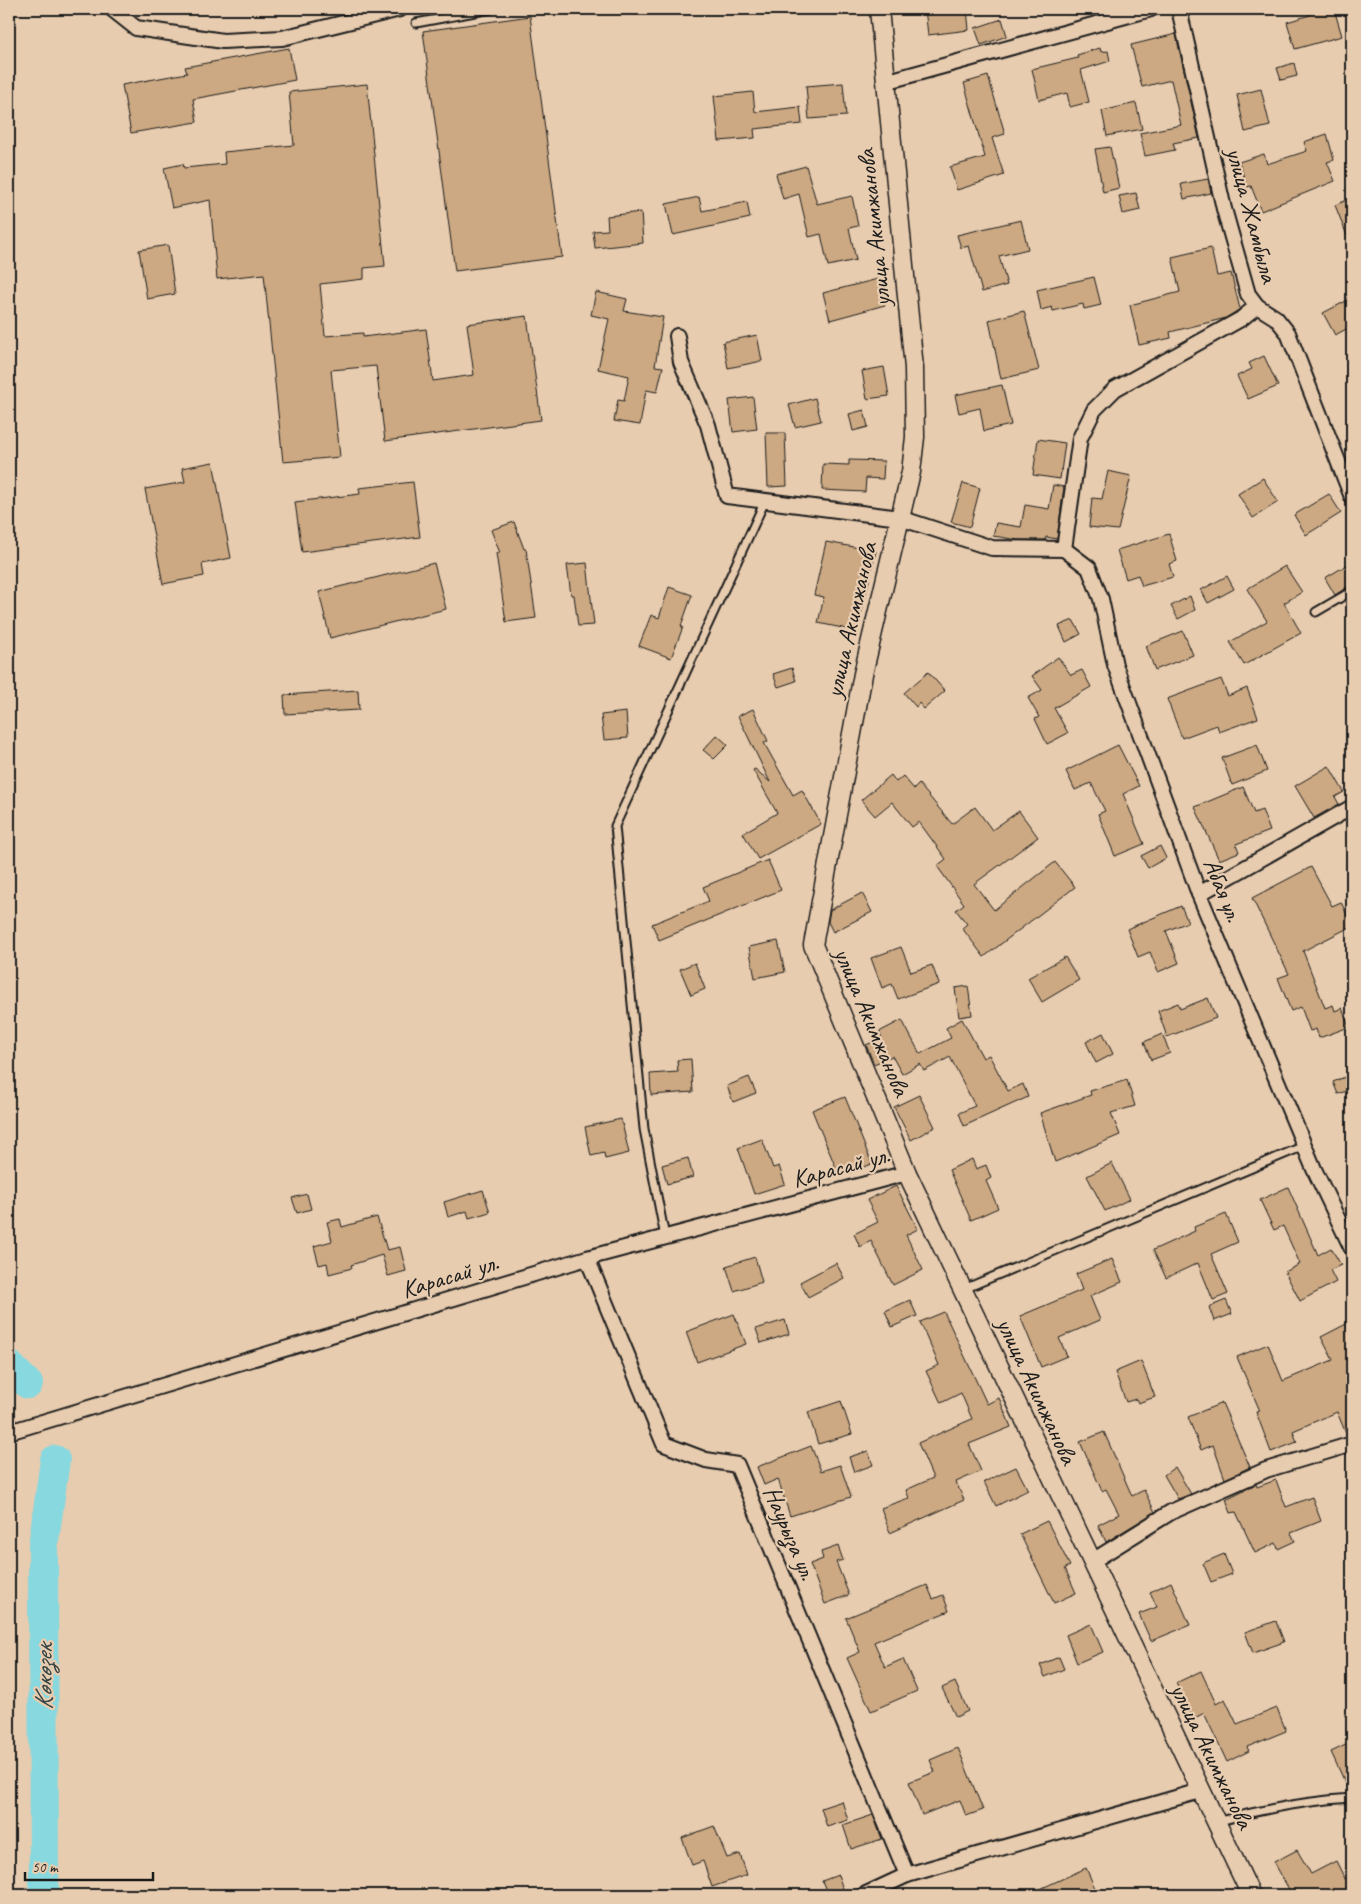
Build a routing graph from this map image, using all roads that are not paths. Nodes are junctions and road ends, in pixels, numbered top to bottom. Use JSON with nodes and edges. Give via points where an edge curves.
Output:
{"nodes":[{"id":1,"x":112,"y":9,"type":"edge"},
{"id":2,"x":400,"y":9,"type":"edge"},
{"id":3,"x":491,"y":9,"type":"edge"},
{"id":4,"x":879,"y":9,"type":"edge"},
{"id":5,"x":1151,"y":9,"type":"edge"},
{"id":6,"x":1179,"y":9,"type":"edge"},
{"id":7,"x":416,"y":22,"type":"dead end"},
{"id":8,"x":885,"y":82,"type":"junction"},
{"id":9,"x":1257,"y":306,"type":"junction"},
{"id":10,"x":677,"y":336,"type":"dead end"},
{"id":11,"x":1352,"y":497,"type":"edge"},
{"id":12,"x":765,"y":501,"type":"junction"},
{"id":13,"x":900,"y":518,"type":"junction"},
{"id":14,"x":1064,"y":549,"type":"junction"},
{"id":15,"x":1352,"y":591,"type":"edge"},
{"id":16,"x":1316,"y":612,"type":"dead end"},
{"id":17,"x":1352,"y":807,"type":"edge"},
{"id":18,"x":1198,"y":894,"type":"junction"},
{"id":19,"x":1304,"y":1146,"type":"junction"},
{"id":20,"x":907,"y":1173,"type":"junction"},
{"id":21,"x":665,"y":1237,"type":"junction"},
{"id":22,"x":1352,"y":1249,"type":"edge"},
{"id":23,"x":586,"y":1258,"type":"junction"},
{"id":24,"x":962,"y":1290,"type":"junction"},
{"id":25,"x":9,"y":1432,"type":"edge"},
{"id":26,"x":1352,"y":1444,"type":"edge"},
{"id":27,"x":1091,"y":1562,"type":"junction"},
{"id":28,"x":1200,"y":1790,"type":"junction"},
{"id":29,"x":1352,"y":1798,"type":"edge"},
{"id":30,"x":1216,"y":1822,"type":"junction"},
{"id":31,"x":907,"y":1875,"type":"junction"},
{"id":32,"x":864,"y":1895,"type":"edge"},
{"id":33,"x":1252,"y":1895,"type":"edge"}],
"edges":[{"from":1,"to":2,"type":"street","via":[[136,28],[223,41],[282,38]]},
{"from":3,"to":7,"type":"lane"},
{"from":4,"to":8,"type":"street","name":"улица Акимжанова"},
{"from":5,"to":8,"type":"street"},
{"from":6,"to":9,"type":"street","name":"улица Жамбыла","via":[[1224,209],[1248,294]]},
{"from":8,"to":13,"type":"street","name":"улица Акимжанова","via":[[914,368],[915,437]]},
{"from":9,"to":11,"type":"street","name":"улица Жамбыла","via":[[1276,318],[1288,333]]},
{"from":9,"to":14,"type":"street","via":[[1241,319],[1115,388],[1094,410],[1080,438]]},
{"from":10,"to":12,"type":"street","via":[[681,362],[708,425],[727,496]]},
{"from":12,"to":13,"type":"street"},
{"from":12,"to":21,"type":"lane","via":[[615,826],[644,1128]]},
{"from":13,"to":14,"type":"street","via":[[992,548]]},
{"from":13,"to":20,"type":"street","name":"улица Акимжанова","via":[[862,674],[813,945]]},
{"from":14,"to":18,"type":"street","name":"Абая ул.","via":[[1089,568],[1101,599],[1115,665]]},
{"from":15,"to":16,"type":"lane"},
{"from":17,"to":18,"type":"street"},
{"from":18,"to":19,"type":"street","name":"Абая ул."},
{"from":19,"to":22,"type":"street","name":"Абая ул."},
{"from":19,"to":24,"type":"lane"},
{"from":20,"to":21,"type":"street","name":"Карасай ул."},
{"from":20,"to":24,"type":"street","name":"улица Акимжанова"},
{"from":21,"to":23,"type":"street","name":"Карасай ул."},
{"from":23,"to":25,"type":"street","name":"Карасай ул."},
{"from":23,"to":31,"type":"street","name":"Наурыза ул.","via":[[664,1444],[706,1460],[737,1465]]},
{"from":24,"to":27,"type":"street","name":"улица Акимжанова"},
{"from":26,"to":27,"type":"street","via":[[1266,1470],[1171,1512]]},
{"from":27,"to":28,"type":"street","name":"улица Акимжанова"},
{"from":28,"to":30,"type":"street","name":"улица Акимжанова"},
{"from":28,"to":31,"type":"street"},
{"from":29,"to":30,"type":"lane","via":[[1262,1809]]},
{"from":30,"to":33,"type":"street","name":"улица Акимжанова"},
{"from":31,"to":32,"type":"street"}]}
